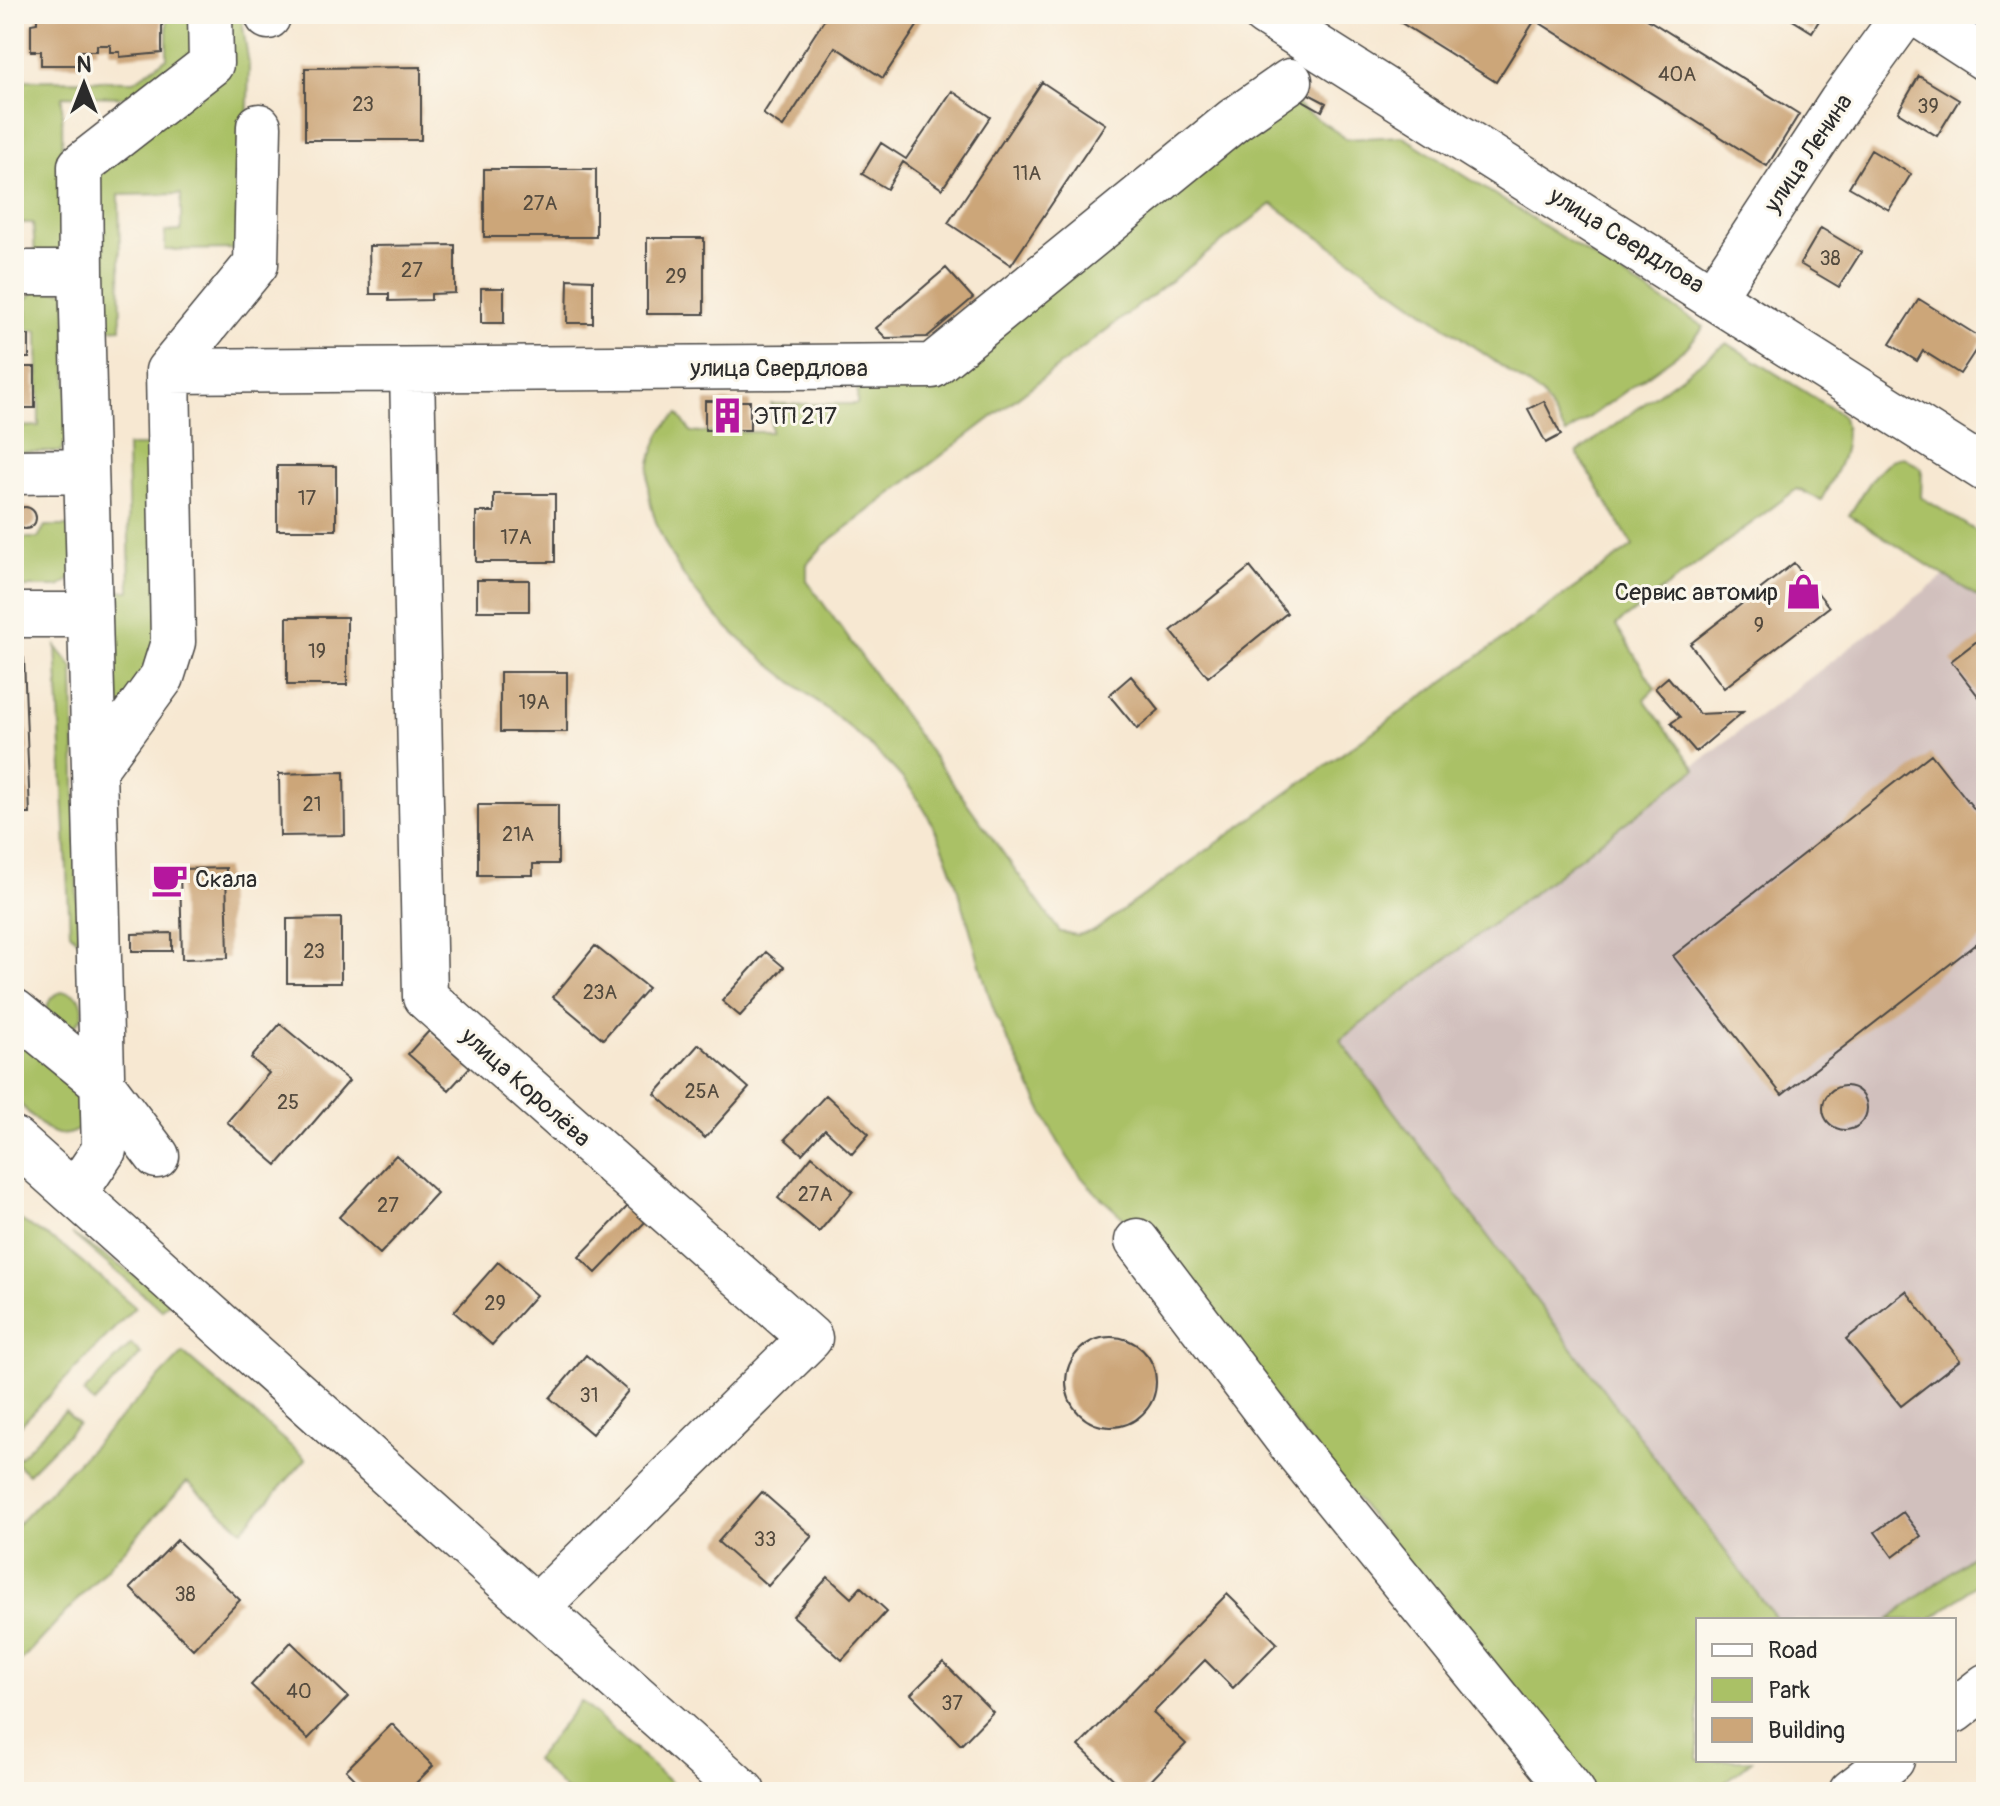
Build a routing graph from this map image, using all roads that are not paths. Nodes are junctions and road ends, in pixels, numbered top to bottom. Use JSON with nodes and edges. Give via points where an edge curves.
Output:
{"nodes":[{"id":1,"x":210,"y":14,"type":"edge"},
{"id":2,"x":1265,"y":14,"type":"edge"},
{"id":3,"x":1905,"y":14,"type":"edge"},
{"id":4,"x":1917,"y":14,"type":"edge"},
{"id":5,"x":1986,"y":59,"type":"edge"},
{"id":6,"x":1290,"y":81,"type":"dead end"},
{"id":7,"x":259,"y":126,"type":"dead end"},
{"id":8,"x":14,"y":273,"type":"edge"},
{"id":9,"x":81,"y":273,"type":"junction"},
{"id":10,"x":1714,"y":295,"type":"junction"},
{"id":11,"x":412,"y":370,"type":"junction"},
{"id":12,"x":168,"y":371,"type":"junction"},
{"id":13,"x":1986,"y":470,"type":"edge"},
{"id":14,"x":86,"y":471,"type":"junction"},
{"id":15,"x":14,"y":472,"type":"edge"},
{"id":16,"x":14,"y":615,"type":"edge"},
{"id":17,"x":88,"y":615,"type":"junction"},
{"id":18,"x":95,"y":769,"type":"junction"},
{"id":19,"x":14,"y":1011,"type":"edge"},
{"id":20,"x":100,"y":1081,"type":"junction"},
{"id":21,"x":17,"y":1148,"type":"edge"},
{"id":22,"x":157,"y":1156,"type":"dead end"},
{"id":23,"x":75,"y":1193,"type":"junction"},
{"id":24,"x":1137,"y":1241,"type":"dead end"},
{"id":25,"x":537,"y":1607,"type":"junction"},
{"id":26,"x":1986,"y":1686,"type":"edge"},
{"id":27,"x":1956,"y":1709,"type":"edge"},
{"id":28,"x":1889,"y":1762,"type":"edge"},
{"id":29,"x":743,"y":1792,"type":"edge"},
{"id":30,"x":1573,"y":1792,"type":"edge"},
{"id":31,"x":1851,"y":1792,"type":"edge"}],
"edges":[{"from":1,"to":9,"type":"street","via":[[211,64],[80,166]]},
{"from":2,"to":10,"type":"street","name":"улица Свердлова"},
{"from":3,"to":10,"type":"street","name":"улица Ленина"},
{"from":4,"to":5,"type":"street"},
{"from":6,"to":11,"type":"street","name":"улица Свердлова","via":[[1234,120],[932,366]]},
{"from":7,"to":12,"type":"street","via":[[256,264]]},
{"from":8,"to":9,"type":"street"},
{"from":9,"to":14,"type":"street"},
{"from":10,"to":13,"type":"street","name":"улица Свердлова"},
{"from":11,"to":12,"type":"street","name":"улица Свердлова"},
{"from":11,"to":25,"type":"street","name":"улица Королёва","via":[[425,997],[810,1338]]},
{"from":12,"to":18,"type":"street","via":[[173,642],[162,677]]},
{"from":14,"to":15,"type":"street"},
{"from":14,"to":17,"type":"street"},
{"from":16,"to":17,"type":"street"},
{"from":17,"to":18,"type":"street"},
{"from":18,"to":20,"type":"street"},
{"from":19,"to":20,"type":"street"},
{"from":20,"to":22,"type":"street"},
{"from":20,"to":23,"type":"street","via":[[104,1150]]},
{"from":21,"to":23,"type":"street"},
{"from":23,"to":25,"type":"street"},
{"from":24,"to":30,"type":"street","via":[[1289,1442]]},
{"from":25,"to":29,"type":"street"},
{"from":26,"to":27,"type":"street"},
{"from":28,"to":31,"type":"street"}]}
